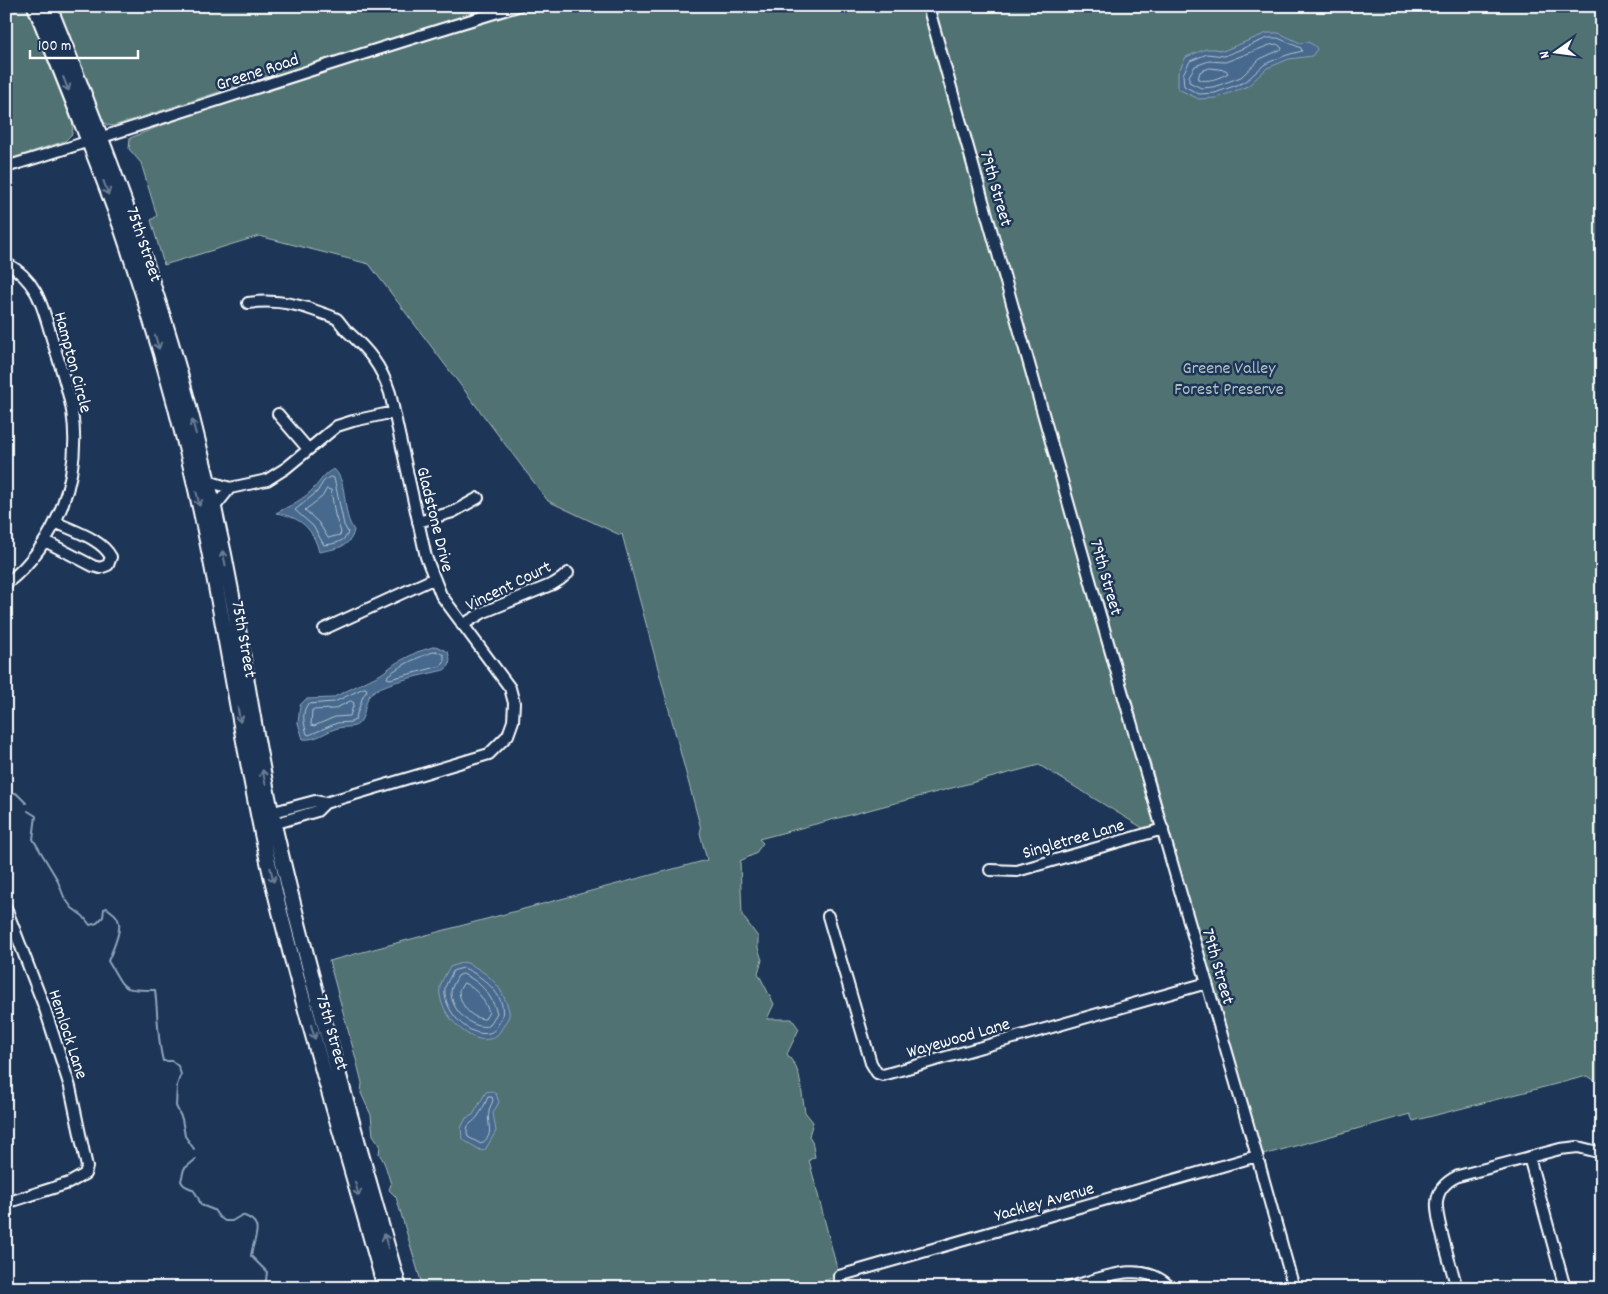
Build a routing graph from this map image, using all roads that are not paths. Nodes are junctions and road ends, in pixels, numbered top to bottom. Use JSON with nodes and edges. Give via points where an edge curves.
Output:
{"nodes":[{"id":1,"x":34,"y":6,"type":"edge"},
{"id":2,"x":49,"y":6,"type":"edge"},
{"id":3,"x":518,"y":6,"type":"edge"},
{"id":4,"x":928,"y":6,"type":"edge"},
{"id":5,"x":95,"y":140,"type":"junction"},
{"id":6,"x":6,"y":167,"type":"edge"},
{"id":7,"x":6,"y":263,"type":"edge"},
{"id":8,"x":248,"y":302,"type":"dead end"},
{"id":9,"x":394,"y":412,"type":"junction"},
{"id":10,"x":278,"y":414,"type":"dead end"},
{"id":11,"x":308,"y":449,"type":"junction"},
{"id":12,"x":208,"y":481,"type":"junction"},
{"id":13,"x":230,"y":488,"type":"junction"},
{"id":14,"x":478,"y":498,"type":"dead end"},
{"id":15,"x":214,"y":508,"type":"junction"},
{"id":16,"x":55,"y":522,"type":"junction"},
{"id":17,"x":418,"y":522,"type":"junction"},
{"id":18,"x":45,"y":541,"type":"junction"},
{"id":19,"x":568,"y":573,"type":"dead end"},
{"id":20,"x":433,"y":579,"type":"junction"},
{"id":21,"x":6,"y":584,"type":"edge"},
{"id":22,"x":462,"y":625,"type":"junction"},
{"id":23,"x":324,"y":629,"type":"dead end"},
{"id":24,"x":266,"y":820,"type":"junction"},
{"id":25,"x":1163,"y":829,"type":"junction"},
{"id":26,"x":990,"y":870,"type":"dead end"},
{"id":27,"x":6,"y":908,"type":"edge"},
{"id":28,"x":828,"y":916,"type":"dead end"},
{"id":29,"x":1207,"y":983,"type":"junction"},
{"id":30,"x":1602,"y":1152,"type":"edge"},
{"id":31,"x":1257,"y":1156,"type":"junction"},
{"id":32,"x":1529,"y":1157,"type":"junction"},
{"id":33,"x":6,"y":1203,"type":"edge"},
{"id":34,"x":385,"y":1288,"type":"edge"},
{"id":35,"x":399,"y":1288,"type":"edge"},
{"id":36,"x":842,"y":1288,"type":"edge"},
{"id":37,"x":1068,"y":1288,"type":"edge"},
{"id":38,"x":1171,"y":1288,"type":"edge"},
{"id":39,"x":1294,"y":1288,"type":"edge"},
{"id":40,"x":1458,"y":1288,"type":"edge"},
{"id":41,"x":1565,"y":1288,"type":"edge"}],
"edges":[{"from":1,"to":5,"type":"main road","name":"75th Street","one_way":true},
{"from":2,"to":5,"type":"main road","name":"75th Street"},
{"from":3,"to":5,"type":"street","name":"Greene Road"},
{"from":4,"to":25,"type":"street","name":"79th Street"},
{"from":5,"to":6,"type":"street","name":"Greene Road"},
{"from":12,"to":5,"type":"main road","name":"75th Street","one_way":true,"via":[[143,252]]},
{"from":5,"to":24,"type":"main road","name":"75th Street","one_way":true,"via":[[188,454]]},
{"from":7,"to":16,"type":"street","name":"Hampton Circle","via":[[25,277],[41,301],[72,410],[74,459],[66,495]]},
{"from":8,"to":9,"type":"street","name":"Gladstone Drive","via":[[294,303],[337,319],[375,360],[387,385]]},
{"from":9,"to":11,"type":"street","via":[[342,424]]},
{"from":9,"to":17,"type":"street","name":"Gladstone Drive"},
{"from":10,"to":11,"type":"street"},
{"from":11,"to":13,"type":"street","via":[[267,480]]},
{"from":12,"to":13,"type":"street"},
{"from":12,"to":15,"type":"main road","name":"75th Street"},
{"from":13,"to":15,"type":"street"},
{"from":14,"to":17,"type":"street","via":[[453,512]]},
{"from":24,"to":15,"type":"main road","name":"75th Street","one_way":true,"via":[[234,606]]},
{"from":16,"to":18,"type":"street","name":"Hampton Circle"},
{"from":16,"to":18,"type":"street","via":[[108,550],[112,557],[108,565],[93,566]]},
{"from":17,"to":20,"type":"street","name":"Gladstone Drive"},
{"from":18,"to":21,"type":"street","name":"Hampton Circle"},
{"from":19,"to":22,"type":"street","name":"Vincent Court","via":[[553,584],[484,612]]},
{"from":20,"to":22,"type":"street","name":"Gladstone Drive"},
{"from":20,"to":23,"type":"street"},
{"from":22,"to":24,"type":"street","name":"Gladstone Drive","via":[[510,688],[514,703],[508,735],[489,754],[325,803],[317,811]]},
{"from":24,"to":34,"type":"main road","name":"75th Street","one_way":true,"via":[[287,937]]},
{"from":35,"to":24,"type":"main road","name":"75th Street","one_way":true},
{"from":25,"to":26,"type":"street","name":"Singletree Lane","via":[[1017,871]]},
{"from":25,"to":29,"type":"street","name":"79th Street"},
{"from":27,"to":33,"type":"street","name":"Hemlock Lane","via":[[45,1009],[70,1087],[87,1168],[85,1174],[69,1183]]},
{"from":28,"to":29,"type":"street","name":"Wayewood Lane","via":[[877,1074],[883,1075]]},
{"from":29,"to":31,"type":"street","name":"79th Street"},
{"from":30,"to":32,"type":"street","via":[[1568,1148]]},
{"from":31,"to":36,"type":"street","name":"Yackley Avenue","via":[[839,1276]]},
{"from":31,"to":39,"type":"street","name":"79th Street"},
{"from":32,"to":40,"type":"street","via":[[1458,1176],[1440,1191],[1437,1211]]},
{"from":32,"to":41,"type":"street"},
{"from":37,"to":38,"type":"street","via":[[1136,1271],[1158,1277]]}]}
